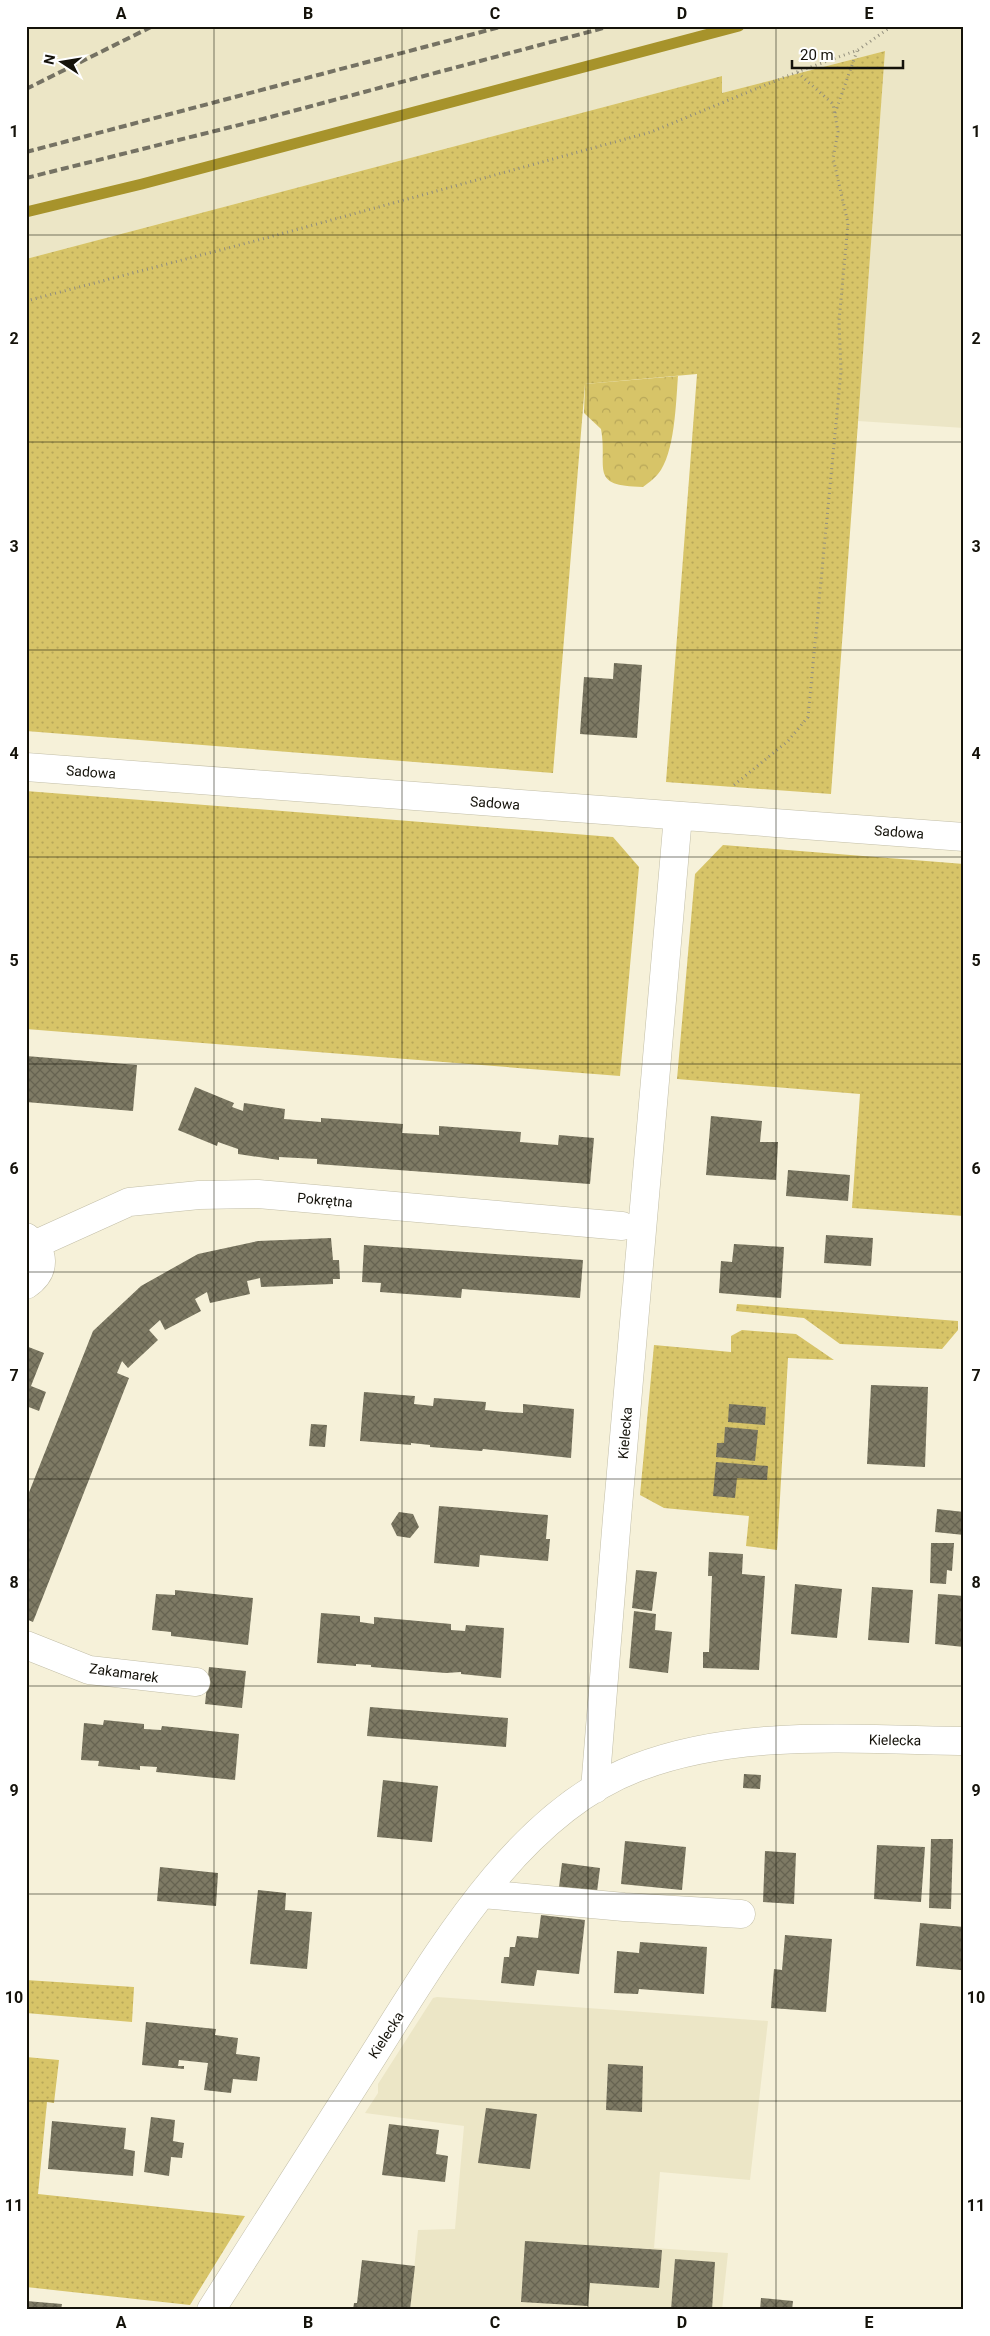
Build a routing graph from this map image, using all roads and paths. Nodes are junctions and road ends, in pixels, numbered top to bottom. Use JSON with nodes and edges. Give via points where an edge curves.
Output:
{"nodes":[{"id":1,"x":892,"y":26,"type":"edge"},
{"id":2,"x":858,"y":50,"type":"junction"},
{"id":3,"x":797,"y":72,"type":"junction"},
{"id":4,"x":834,"y":115,"type":"junction"},
{"id":5,"x":26,"y":300,"type":"edge"},
{"id":6,"x":26,"y":767,"type":"edge"},
{"id":7,"x":732,"y":786,"type":"dead end"},
{"id":8,"x":678,"y":816,"type":"junction"},
{"id":9,"x":964,"y":837,"type":"edge"},
{"id":10,"x":622,"y":1226,"type":"dead end"},
{"id":11,"x":31,"y":1241,"type":"edge"},
{"id":12,"x":26,"y":1285,"type":"edge"},
{"id":13,"x":26,"y":1644,"type":"edge"},
{"id":14,"x":196,"y":1682,"type":"dead end"},
{"id":15,"x":964,"y":1741,"type":"edge"},
{"id":16,"x":595,"y":1789,"type":"junction"},
{"id":17,"x":482,"y":1894,"type":"junction"},
{"id":18,"x":741,"y":1914,"type":"dead end"},
{"id":19,"x":211,"y":2310,"type":"edge"}],
"edges":[{"from":1,"to":2,"type":"path"},
{"from":2,"to":3,"type":"path"},
{"from":2,"to":4,"type":"path"},
{"from":3,"to":4,"type":"path","via":[[833,104]]},
{"from":3,"to":5,"type":"path","via":[[651,132]]},
{"from":4,"to":7,"type":"path","via":[[838,132],[833,158],[848,222],[839,321],[842,371],[808,717],[788,741]]},
{"from":6,"to":8,"type":"street","name":"Sadowa"},
{"from":8,"to":9,"type":"street","name":"Sadowa"},
{"from":8,"to":16,"type":"street","name":"Kielecka"},
{"from":10,"to":11,"type":"street","name":"Pokrętna","via":[[258,1194],[199,1195],[129,1202]]},
{"from":11,"to":12,"type":"street","name":"Pokrętna","via":[[41,1257],[40,1271]]},
{"from":13,"to":14,"type":"street","name":"Zakamarek","via":[[89,1670]]},
{"from":15,"to":16,"type":"street","name":"Kielecka","via":[[791,1740],[730,1744],[678,1754],[634,1768]]},
{"from":16,"to":17,"type":"street","name":"Kielecka","via":[[573,1802],[542,1828]]},
{"from":17,"to":18,"type":"street"},
{"from":17,"to":19,"type":"street","name":"Kielecka","via":[[420,1982]]}]}
